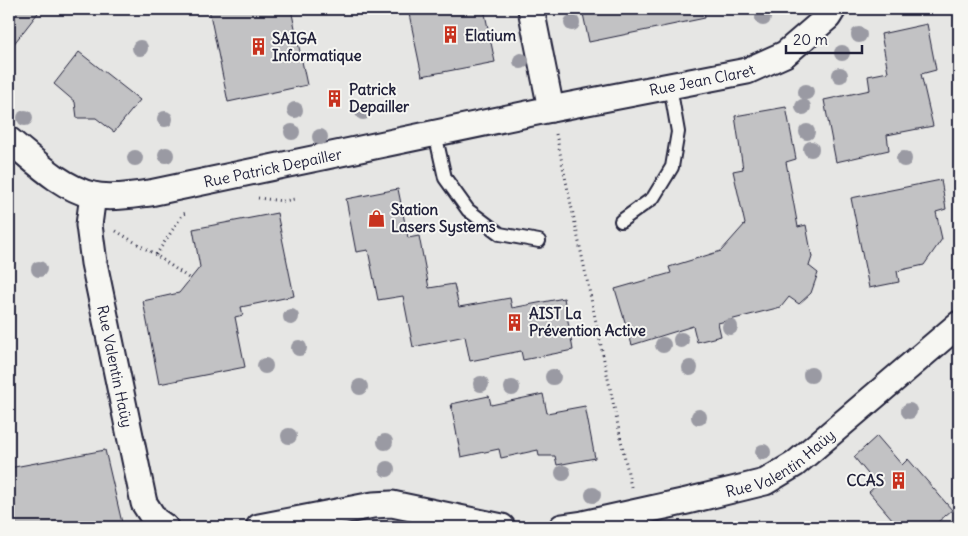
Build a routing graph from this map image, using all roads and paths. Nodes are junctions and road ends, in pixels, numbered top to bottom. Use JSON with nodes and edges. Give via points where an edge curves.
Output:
{"nodes":[{"id":1,"x":531,"y":9,"type":"edge"},
{"id":2,"x":833,"y":9,"type":"edge"},
{"id":3,"x":670,"y":86,"type":"junction"},
{"id":4,"x":551,"y":109,"type":"junction"},
{"id":5,"x":435,"y":133,"type":"junction"},
{"id":6,"x":9,"y":140,"type":"edge"},
{"id":7,"x":93,"y":195,"type":"junction"},
{"id":8,"x":295,"y":199,"type":"dead end"},
{"id":9,"x":250,"y":200,"type":"dead end"},
{"id":10,"x":193,"y":212,"type":"dead end"},
{"id":11,"x":621,"y":221,"type":"dead end"},
{"id":12,"x":539,"y":241,"type":"dead end"},
{"id":13,"x":190,"y":279,"type":"dead end"},
{"id":14,"x":959,"y":324,"type":"edge"},
{"id":15,"x":628,"y":472,"type":"dead end"},
{"id":16,"x":164,"y":527,"type":"edge"},
{"id":17,"x":259,"y":527,"type":"edge"},
{"id":18,"x":502,"y":527,"type":"edge"},
{"id":19,"x":562,"y":527,"type":"edge"}],
"edges":[{"from":1,"to":4,"type":"street"},
{"from":2,"to":3,"type":"street","name":"Rue Jean Claret","via":[[828,17],[784,54],[747,71]]},
{"from":3,"to":4,"type":"street","name":"Rue Jean Claret"},
{"from":3,"to":11,"type":"lane","via":[[678,132],[672,167],[654,198]]},
{"from":4,"to":5,"type":"street","name":"Rue Patrick Depailler"},
{"from":4,"to":15,"type":"path"},
{"from":5,"to":7,"type":"street","name":"Rue Patrick Depailler","via":[[150,193],[120,197]]},
{"from":5,"to":12,"type":"lane","via":[[445,178],[468,210],[500,234]]},
{"from":6,"to":7,"type":"street","name":"Rue Patrick Depailler","via":[[68,186]]},
{"from":7,"to":16,"type":"street","name":"Rue Valentin Haüy","via":[[90,225],[94,263],[144,503],[154,520]]},
{"from":8,"to":9,"type":"path"},
{"from":10,"to":13,"type":"path","via":[[183,214],[156,255]]},
{"from":14,"to":19,"type":"street","name":"Rue Valentin Haüy","via":[[795,464],[765,482]]},
{"from":17,"to":18,"type":"street","via":[[392,504]]}]}
